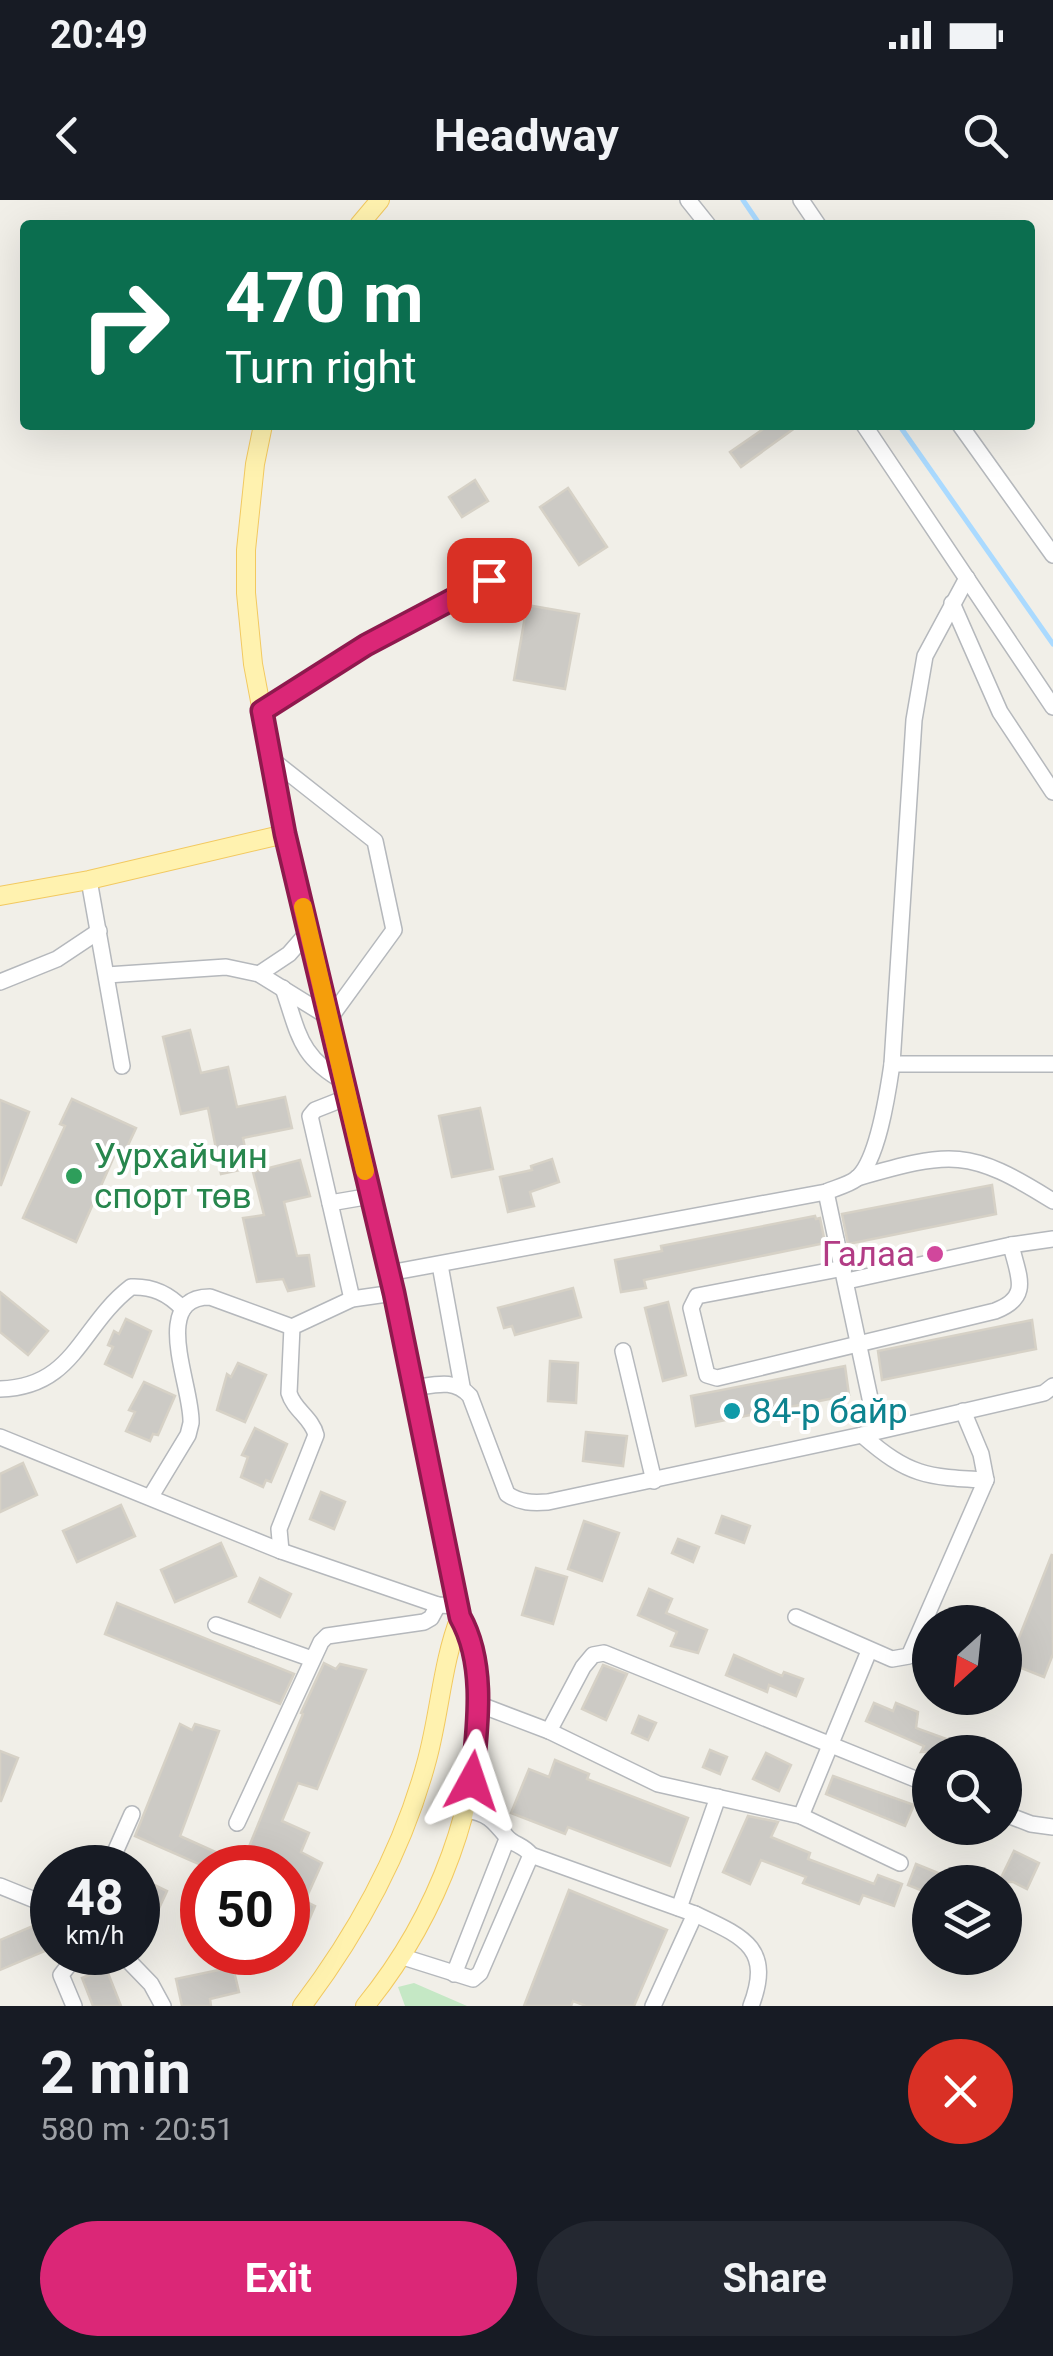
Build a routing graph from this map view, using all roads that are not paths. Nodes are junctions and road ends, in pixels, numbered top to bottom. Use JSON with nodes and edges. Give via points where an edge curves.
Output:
{"nodes":[{"id":1,"x":380,"y":200,"type":"edge"},
{"id":2,"x":688,"y":200,"type":"edge"},
{"id":3,"x":363,"y":220,"type":"edge"},
{"id":4,"x":704,"y":220,"type":"edge"},
{"id":5,"x":262,"y":430,"type":"edge"},
{"id":6,"x":867,"y":430,"type":"edge"},
{"id":7,"x":964,"y":430,"type":"edge"},
{"id":8,"x":1053,"y":555,"type":"edge"},
{"id":9,"x":967,"y":578,"type":"junction"},
{"id":10,"x":489,"y":580,"type":"dead end"},
{"id":11,"x":952,"y":603,"type":"junction"},
{"id":12,"x":1053,"y":707,"type":"edge"},
{"id":13,"x":262,"y":711,"type":"junction"},
{"id":14,"x":271,"y":759,"type":"junction"},
{"id":15,"x":1053,"y":792,"type":"edge"},
{"id":16,"x":285,"y":834,"type":"junction"},
{"id":17,"x":89,"y":880,"type":"junction"},
{"id":18,"x":0,"y":896,"type":"edge"},
{"id":19,"x":99,"y":931,"type":"junction"},
{"id":20,"x":309,"y":931,"type":"junction"},
{"id":21,"x":259,"y":974,"type":"junction"},
{"id":22,"x":107,"y":975,"type":"junction"},
{"id":23,"x":0,"y":982,"type":"edge"},
{"id":24,"x":282,"y":988,"type":"junction"},
{"id":25,"x":330,"y":1018,"type":"junction"},
{"id":26,"x":892,"y":1064,"type":"junction"},
{"id":27,"x":1053,"y":1064,"type":"edge"},
{"id":28,"x":122,"y":1066,"type":"dead end"},
{"id":29,"x":346,"y":1089,"type":"junction"},
{"id":30,"x":858,"y":1178,"type":"junction"},
{"id":31,"x":826,"y":1192,"type":"junction"},
{"id":32,"x":370,"y":1196,"type":"junction"},
{"id":33,"x":1053,"y":1201,"type":"edge"},
{"id":34,"x":330,"y":1203,"type":"junction"},
{"id":35,"x":1053,"y":1239,"type":"edge"},
{"id":36,"x":1011,"y":1245,"type":"junction"},
{"id":37,"x":440,"y":1265,"type":"junction"},
{"id":38,"x":389,"y":1273,"type":"junction"},
{"id":39,"x":845,"y":1275,"type":"junction"},
{"id":40,"x":394,"y":1293,"type":"junction"},
{"id":41,"x":352,"y":1299,"type":"junction"},
{"id":42,"x":183,"y":1308,"type":"junction"},
{"id":43,"x":292,"y":1327,"type":"junction"},
{"id":44,"x":860,"y":1345,"type":"junction"},
{"id":45,"x":623,"y":1351,"type":"dead end"},
{"id":46,"x":462,"y":1386,"type":"junction"},
{"id":47,"x":413,"y":1388,"type":"junction"},
{"id":48,"x":0,"y":1389,"type":"edge"},
{"id":49,"x":1050,"y":1395,"type":"edge"},
{"id":50,"x":963,"y":1411,"type":"junction"},
{"id":51,"x":870,"y":1433,"type":"junction"},
{"id":52,"x":0,"y":1437,"type":"edge"},
{"id":53,"x":654,"y":1480,"type":"junction"},
{"id":54,"x":986,"y":1480,"type":"junction"},
{"id":55,"x":151,"y":1496,"type":"junction"},
{"id":56,"x":281,"y":1552,"type":"junction"},
{"id":57,"x":438,"y":1605,"type":"junction"},
{"id":58,"x":458,"y":1611,"type":"junction"},
{"id":59,"x":796,"y":1617,"type":"dead end"},
{"id":60,"x":216,"y":1625,"type":"dead end"},
{"id":61,"x":869,"y":1651,"type":"junction"},
{"id":62,"x":312,"y":1659,"type":"junction"},
{"id":63,"x":478,"y":1704,"type":"junction"},
{"id":64,"x":550,"y":1730,"type":"junction"},
{"id":65,"x":829,"y":1746,"type":"junction"},
{"id":66,"x":912,"y":1778,"type":"edge"},
{"id":67,"x":718,"y":1797,"type":"junction"},
{"id":68,"x":466,"y":1810,"type":"junction"},
{"id":69,"x":132,"y":1814,"type":"dead end"},
{"id":70,"x":801,"y":1816,"type":"junction"},
{"id":71,"x":1022,"y":1821,"type":"edge"},
{"id":72,"x":237,"y":1823,"type":"dead end"},
{"id":73,"x":1053,"y":1827,"type":"edge"},
{"id":74,"x":507,"y":1839,"type":"junction"},
{"id":75,"x":118,"y":1845,"type":"edge"},
{"id":76,"x":531,"y":1856,"type":"junction"},
{"id":77,"x":900,"y":1863,"type":"dead end"},
{"id":78,"x":0,"y":1886,"type":"edge"},
{"id":79,"x":30,"y":1898,"type":"edge"},
{"id":80,"x":687,"y":1911,"type":"junction"},
{"id":81,"x":400,"y":1956,"type":"junction"},
{"id":82,"x":454,"y":1974,"type":"junction"},
{"id":83,"x":62,"y":1975,"type":"edge"},
{"id":84,"x":142,"y":1975,"type":"edge"},
{"id":85,"x":74,"y":2006,"type":"edge"},
{"id":86,"x":164,"y":2006,"type":"edge"},
{"id":87,"x":302,"y":2006,"type":"edge"},
{"id":88,"x":364,"y":2006,"type":"edge"},
{"id":89,"x":652,"y":2006,"type":"edge"},
{"id":90,"x":750,"y":2006,"type":"edge"}],
"edges":[{"from":1,"to":3,"type":"main road"},
{"from":2,"to":4,"type":"street"},
{"from":5,"to":13,"type":"main road","via":[[246,593]]},
{"from":6,"to":9,"type":"street"},
{"from":7,"to":8,"type":"street"},
{"from":9,"to":11,"type":"street"},
{"from":9,"to":12,"type":"street"},
{"from":10,"to":13,"type":"street","via":[[366,645]]},
{"from":11,"to":15,"type":"street","via":[[1000,712]]},
{"from":11,"to":26,"type":"street","via":[[924,656],[914,720]]},
{"from":13,"to":14,"type":"main road"},
{"from":14,"to":16,"type":"main road"},
{"from":14,"to":25,"type":"street","via":[[375,841],[394,930]]},
{"from":16,"to":17,"type":"main road"},
{"from":16,"to":20,"type":"main road"},
{"from":17,"to":18,"type":"main road"},
{"from":17,"to":19,"type":"street"},
{"from":19,"to":22,"type":"street"},
{"from":19,"to":23,"type":"street","via":[[57,960]]},
{"from":20,"to":21,"type":"street"},
{"from":20,"to":25,"type":"main road"},
{"from":21,"to":22,"type":"street","via":[[226,967]]},
{"from":21,"to":24,"type":"street"},
{"from":22,"to":28,"type":"street"},
{"from":24,"to":25,"type":"street"},
{"from":24,"to":29,"type":"street","via":[[304,1048]]},
{"from":25,"to":29,"type":"main road"},
{"from":26,"to":27,"type":"street"},
{"from":26,"to":30,"type":"street","via":[[884,1117]]},
{"from":29,"to":32,"type":"main road"},
{"from":29,"to":34,"type":"street","via":[[310,1116]]},
{"from":30,"to":31,"type":"street"},
{"from":30,"to":33,"type":"street","via":[[939,1157],[969,1159],[1006,1171]]},
{"from":31,"to":37,"type":"street"},
{"from":31,"to":39,"type":"street"},
{"from":32,"to":34,"type":"street"},
{"from":32,"to":38,"type":"main road"},
{"from":34,"to":41,"type":"street"},
{"from":35,"to":36,"type":"street"},
{"from":36,"to":39,"type":"street"},
{"from":36,"to":44,"type":"street","via":[[1020,1284],[1011,1305]]},
{"from":37,"to":38,"type":"street"},
{"from":37,"to":46,"type":"street"},
{"from":38,"to":40,"type":"main road"},
{"from":39,"to":44,"type":"street"},
{"from":39,"to":44,"type":"street","via":[[697,1296],[691,1308],[701,1355],[708,1375],[716,1378]]},
{"from":40,"to":41,"type":"street"},
{"from":40,"to":47,"type":"main road"},
{"from":41,"to":43,"type":"street"},
{"from":42,"to":43,"type":"street","via":[[210,1297]]},
{"from":42,"to":48,"type":"street","via":[[171,1296],[131,1287],[43,1382]]},
{"from":42,"to":55,"type":"street","via":[[176,1326],[191,1423]]},
{"from":43,"to":56,"type":"street","via":[[289,1394],[316,1434],[279,1529]]},
{"from":44,"to":51,"type":"street"},
{"from":45,"to":53,"type":"street"},
{"from":46,"to":47,"type":"street"},
{"from":46,"to":53,"type":"street","via":[[507,1494],[517,1501],[548,1502]]},
{"from":47,"to":58,"type":"main road"},
{"from":49,"to":50,"type":"street"},
{"from":50,"to":51,"type":"street"},
{"from":50,"to":54,"type":"street"},
{"from":51,"to":53,"type":"street"},
{"from":51,"to":54,"type":"street","via":[[889,1459],[908,1470]]},
{"from":52,"to":55,"type":"street"},
{"from":54,"to":61,"type":"street","via":[[914,1649],[903,1660]]},
{"from":55,"to":56,"type":"street"},
{"from":56,"to":57,"type":"street"},
{"from":57,"to":58,"type":"street"},
{"from":57,"to":62,"type":"street","via":[[424,1622],[327,1636]]},
{"from":58,"to":63,"type":"main road","via":[[471,1644]]},
{"from":58,"to":87,"type":"main road","via":[[417,1796],[366,1911]]},
{"from":59,"to":61,"type":"street"},
{"from":60,"to":62,"type":"street"},
{"from":61,"to":65,"type":"street"},
{"from":62,"to":72,"type":"street"},
{"from":63,"to":64,"type":"street"},
{"from":63,"to":68,"type":"main road"},
{"from":64,"to":65,"type":"street","via":[[583,1668],[604,1653]]},
{"from":64,"to":67,"type":"street","via":[[658,1784]]},
{"from":65,"to":66,"type":"street"},
{"from":65,"to":70,"type":"street"},
{"from":67,"to":70,"type":"street"},
{"from":67,"to":80,"type":"street"},
{"from":68,"to":74,"type":"street","via":[[494,1819]]},
{"from":68,"to":81,"type":"main road"},
{"from":69,"to":75,"type":"street"},
{"from":70,"to":77,"type":"street"},
{"from":71,"to":73,"type":"street"},
{"from":74,"to":76,"type":"street","via":[[526,1846]]},
{"from":74,"to":82,"type":"street"},
{"from":76,"to":80,"type":"street"},
{"from":76,"to":82,"type":"street","via":[[480,1973],[474,1979]]},
{"from":78,"to":79,"type":"street"},
{"from":80,"to":89,"type":"street"},
{"from":80,"to":90,"type":"street","via":[[720,1926],[760,1961],[761,1980]]},
{"from":81,"to":82,"type":"street"},
{"from":81,"to":88,"type":"main road"},
{"from":83,"to":85,"type":"street"},
{"from":84,"to":86,"type":"street"}]}
